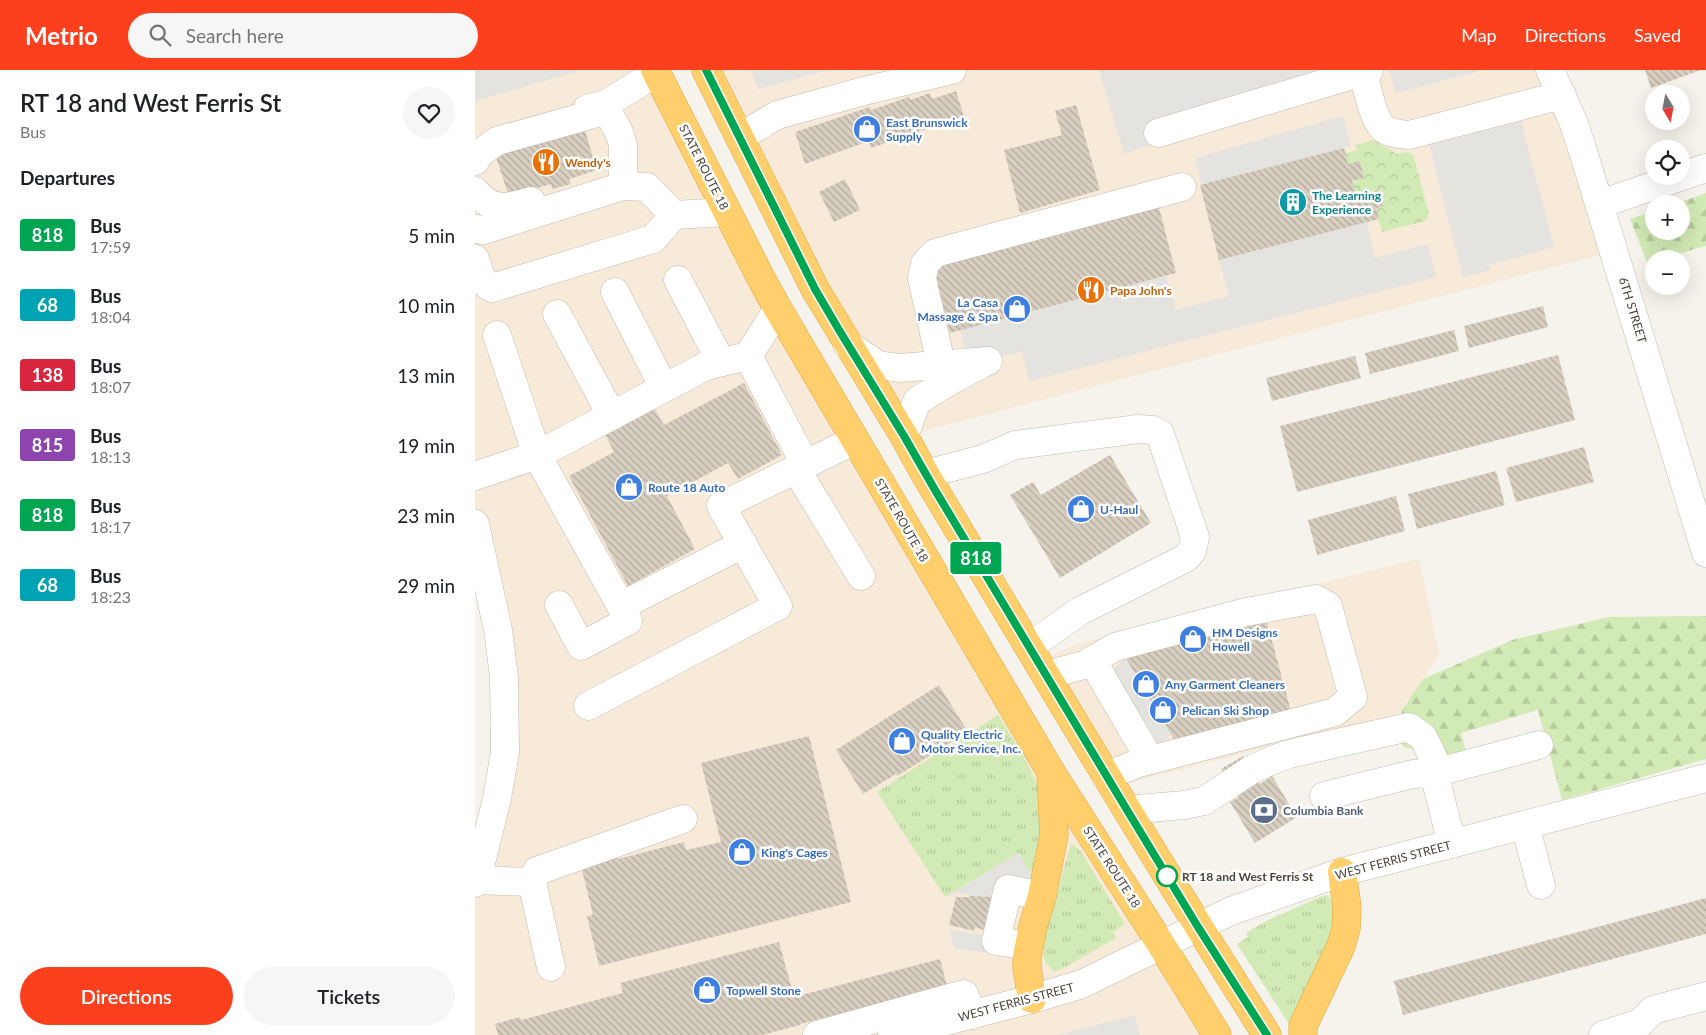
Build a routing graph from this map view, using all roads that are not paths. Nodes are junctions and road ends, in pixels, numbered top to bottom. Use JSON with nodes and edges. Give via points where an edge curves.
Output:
{"nodes":[{"id":1,"x":706,"y":70,"type":"edge"},
{"id":2,"x":952,"y":70,"type":"edge"},
{"id":3,"x":1550,"y":70,"type":"edge"},
{"id":4,"x":656,"y":71,"type":"edge"},
{"id":5,"x":1366,"y":71,"type":"edge"},
{"id":6,"x":1562,"y":95,"type":"junction"},
{"id":7,"x":604,"y":105,"type":"junction"},
{"id":8,"x":1158,"y":133,"type":"dead end"},
{"id":9,"x":739,"y":137,"type":"junction"},
{"id":10,"x":475,"y":140,"type":"edge"},
{"id":11,"x":475,"y":161,"type":"edge"},
{"id":12,"x":1706,"y":168,"type":"edge"},
{"id":13,"x":623,"y":179,"type":"junction"},
{"id":14,"x":1182,"y":187,"type":"dead end"},
{"id":15,"x":475,"y":191,"type":"edge"},
{"id":16,"x":1600,"y":204,"type":"junction"},
{"id":17,"x":727,"y":212,"type":"junction"},
{"id":18,"x":675,"y":215,"type":"junction"},
{"id":19,"x":475,"y":229,"type":"edge"},
{"id":20,"x":475,"y":259,"type":"edge"},
{"id":21,"x":679,"y":280,"type":"dead end"},
{"id":22,"x":615,"y":292,"type":"dead end"},
{"id":23,"x":778,"y":309,"type":"junction"},
{"id":24,"x":557,"y":314,"type":"dead end"},
{"id":25,"x":497,"y":335,"type":"dead end"},
{"id":26,"x":847,"y":344,"type":"junction"},
{"id":27,"x":748,"y":356,"type":"junction"},
{"id":28,"x":721,"y":362,"type":"junction"},
{"id":29,"x":941,"y":364,"type":"junction"},
{"id":30,"x":664,"y":388,"type":"junction"},
{"id":31,"x":612,"y":416,"type":"junction"},
{"id":32,"x":904,"y":436,"type":"junction"},
{"id":33,"x":855,"y":440,"type":"junction"},
{"id":34,"x":537,"y":455,"type":"junction"},
{"id":35,"x":800,"y":466,"type":"junction"},
{"id":36,"x":925,"y":474,"type":"junction"},
{"id":37,"x":475,"y":476,"type":"edge"},
{"id":38,"x":1697,"y":489,"type":"edge"},
{"id":39,"x":475,"y":524,"type":"edge"},
{"id":40,"x":743,"y":544,"type":"junction"},
{"id":41,"x":1705,"y":547,"type":"edge"},
{"id":42,"x":861,"y":576,"type":"dead end"},
{"id":43,"x":482,"y":588,"type":"edge"},
{"id":44,"x":559,"y":605,"type":"dead end"},
{"id":45,"x":621,"y":606,"type":"junction"},
{"id":46,"x":1029,"y":646,"type":"junction"},
{"id":47,"x":1092,"y":660,"type":"junction"},
{"id":48,"x":1046,"y":675,"type":"junction"},
{"id":49,"x":588,"y":706,"type":"dead end"},
{"id":50,"x":1539,"y":745,"type":"dead end"},
{"id":51,"x":1150,"y":760,"type":"junction"},
{"id":52,"x":1051,"y":772,"type":"junction"},
{"id":53,"x":1434,"y":773,"type":"junction"},
{"id":54,"x":1106,"y":776,"type":"junction"},
{"id":55,"x":1706,"y":778,"type":"edge"},
{"id":56,"x":1324,"y":796,"type":"dead end"},
{"id":57,"x":1127,"y":810,"type":"junction"},
{"id":58,"x":683,"y":820,"type":"dead end"},
{"id":59,"x":1525,"y":825,"type":"junction"},
{"id":60,"x":1452,"y":844,"type":"junction"},
{"id":61,"x":477,"y":869,"type":"edge"},
{"id":62,"x":1341,"y":872,"type":"junction"},
{"id":63,"x":532,"y":882,"type":"junction"},
{"id":64,"x":1541,"y":885,"type":"dead end"},
{"id":65,"x":1198,"y":927,"type":"junction"},
{"id":66,"x":1163,"y":946,"type":"junction"},
{"id":67,"x":551,"y":968,"type":"dead end"},
{"id":68,"x":1706,"y":996,"type":"edge"},
{"id":69,"x":1032,"y":999,"type":"junction"},
{"id":70,"x":972,"y":1015,"type":"junction"},
{"id":71,"x":817,"y":1035,"type":"edge"},
{"id":72,"x":891,"y":1035,"type":"edge"},
{"id":73,"x":1217,"y":1035,"type":"edge"},
{"id":74,"x":1267,"y":1035,"type":"edge"},
{"id":75,"x":1303,"y":1035,"type":"edge"},
{"id":76,"x":1603,"y":1035,"type":"edge"}],
"edges":[{"from":1,"to":9,"type":"highway"},
{"from":2,"to":9,"type":"street","via":[[777,115]]},
{"from":3,"to":6,"type":"street","name":"6TH STREET"},
{"from":4,"to":7,"type":"street"},
{"from":4,"to":17,"type":"highway","name":"STATE ROUTE 18"},
{"from":5,"to":6,"type":"street","via":[[1372,108],[1383,128],[1392,133],[1409,135]]},
{"from":5,"to":8,"type":"street"},
{"from":6,"to":16,"type":"street","name":"6TH STREET"},
{"from":7,"to":10,"type":"street"},
{"from":7,"to":11,"type":"street","via":[[597,113],[497,141],[480,152]]},
{"from":7,"to":13,"type":"street","via":[[623,145]]},
{"from":9,"to":26,"type":"highway","via":[[815,289]]},
{"from":12,"to":16,"type":"street"},
{"from":13,"to":15,"type":"street","via":[[496,208],[482,200]]},
{"from":13,"to":18,"type":"street","via":[[647,187]]},
{"from":13,"to":19,"type":"street","via":[[484,230]]},
{"from":14,"to":29,"type":"street","via":[[935,253],[925,264],[922,278]]},
{"from":16,"to":38,"type":"street","name":"6TH STREET"},
{"from":17,"to":18,"type":"street"},
{"from":17,"to":23,"type":"highway","name":"STATE ROUTE 18"},
{"from":18,"to":20,"type":"street","via":[[653,239],[493,288],[483,280]]},
{"from":21,"to":28,"type":"street"},
{"from":22,"to":30,"type":"street"},
{"from":23,"to":27,"type":"street"},
{"from":23,"to":33,"type":"highway","name":"STATE ROUTE 18"},
{"from":24,"to":31,"type":"street"},
{"from":25,"to":34,"type":"street"},
{"from":26,"to":29,"type":"street","via":[[878,366],[899,368]]},
{"from":26,"to":32,"type":"highway"},
{"from":27,"to":28,"type":"street"},
{"from":27,"to":35,"type":"street"},
{"from":28,"to":30,"type":"street","via":[[706,366]]},
{"from":29,"to":32,"type":"street","via":[[988,361],[917,402]]},
{"from":30,"to":31,"type":"street"},
{"from":31,"to":34,"type":"street"},
{"from":32,"to":36,"type":"highway"},
{"from":33,"to":35,"type":"street"},
{"from":33,"to":52,"type":"highway","name":"STATE ROUTE 18"},
{"from":34,"to":37,"type":"street"},
{"from":34,"to":45,"type":"street"},
{"from":35,"to":40,"type":"street","via":[[721,506]]},
{"from":35,"to":42,"type":"street"},
{"from":36,"to":46,"type":"highway"},
{"from":36,"to":46,"type":"street","via":[[983,459],[1015,445],[1138,429],[1161,434],[1195,537],[1191,551],[1186,558],[1080,610]]},
{"from":38,"to":41,"type":"street","name":"6TH STREET"},
{"from":39,"to":43,"type":"street"},
{"from":40,"to":45,"type":"street"},
{"from":40,"to":49,"type":"street","via":[[778,606]]},
{"from":43,"to":61,"type":"street","via":[[498,630],[504,677],[505,752],[497,798]]},
{"from":44,"to":45,"type":"street","via":[[581,646],[628,621]]},
{"from":46,"to":48,"type":"highway"},
{"from":47,"to":48,"type":"street","via":[[1084,666]]},
{"from":47,"to":51,"type":"street"},
{"from":47,"to":51,"type":"street","via":[[1115,647],[1246,612],[1316,599],[1328,606],[1353,697],[1335,712]]},
{"from":48,"to":54,"type":"highway"},
{"from":50,"to":53,"type":"street"},
{"from":51,"to":54,"type":"street"},
{"from":52,"to":66,"type":"highway","name":"STATE ROUTE 18"},
{"from":52,"to":69,"type":"highway","via":[[1054,835],[1029,946],[1027,968]]},
{"from":53,"to":56,"type":"street","via":[[1413,774]]},
{"from":53,"to":57,"type":"street","via":[[1435,759],[1423,737],[1409,727],[1289,754],[1251,770],[1204,801],[1184,806]]},
{"from":53,"to":60,"type":"street"},
{"from":54,"to":57,"type":"highway"},
{"from":55,"to":59,"type":"street","name":"WEST FERRIS STREET"},
{"from":57,"to":65,"type":"highway"},
{"from":58,"to":63,"type":"street","via":[[537,871]]},
{"from":59,"to":60,"type":"street","name":"WEST FERRIS STREET"},
{"from":59,"to":64,"type":"street"},
{"from":60,"to":62,"type":"street","name":"WEST FERRIS STREET"},
{"from":61,"to":63,"type":"street"},
{"from":62,"to":65,"type":"street","name":"WEST FERRIS STREET","via":[[1231,911]]},
{"from":62,"to":75,"type":"highway","via":[[1347,907],[1346,929],[1303,1026]]},
{"from":63,"to":67,"type":"street"},
{"from":65,"to":66,"type":"street","name":"WEST FERRIS STREET"},
{"from":65,"to":74,"type":"highway"},
{"from":66,"to":69,"type":"street","name":"WEST FERRIS STREET","via":[[1082,984]]},
{"from":66,"to":73,"type":"highway","name":"STATE ROUTE 18"},
{"from":68,"to":76,"type":"street","via":[[1653,1010],[1640,1023]]},
{"from":69,"to":70,"type":"street","name":"WEST FERRIS STREET"},
{"from":70,"to":71,"type":"street","via":[[964,994]]},
{"from":70,"to":72,"type":"street","name":"WEST FERRIS STREET"}]}
